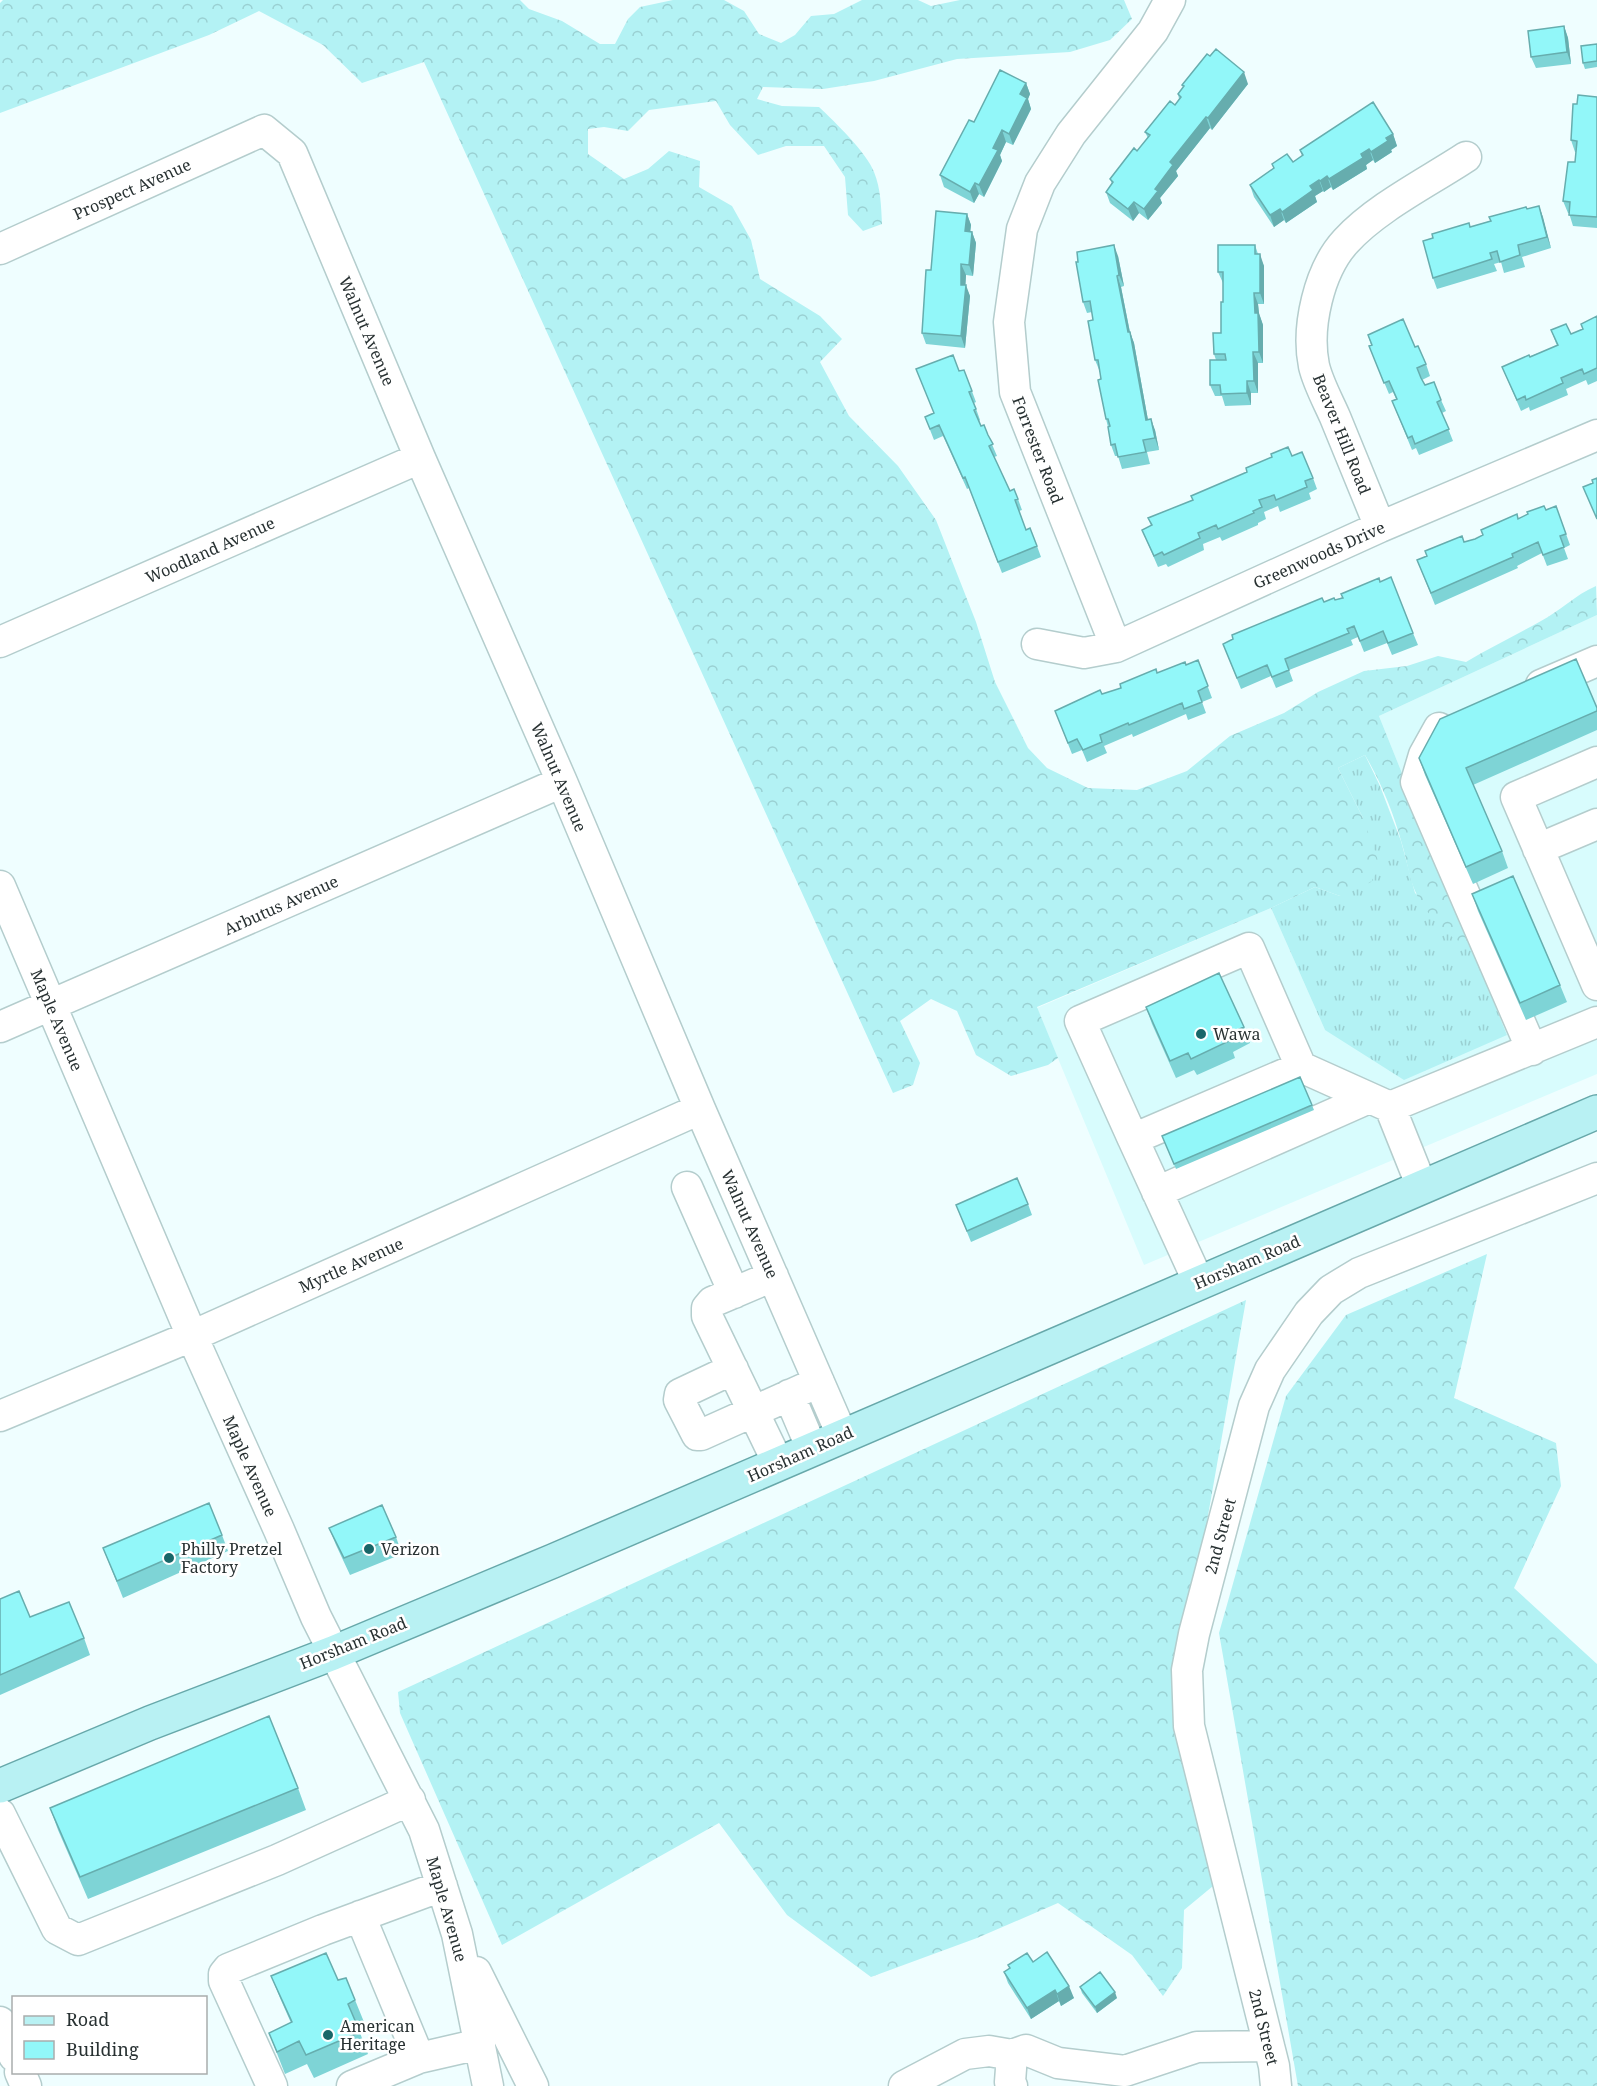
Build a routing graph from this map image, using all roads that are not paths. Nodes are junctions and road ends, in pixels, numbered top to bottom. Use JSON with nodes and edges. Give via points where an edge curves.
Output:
{"nodes":[{"id":1,"x":1170,"y":0,"type":"edge"},
{"id":2,"x":264,"y":130,"type":"joint"},
{"id":3,"x":1466,"y":157,"type":"dead end"},
{"id":4,"x":0,"y":249,"type":"edge"},
{"id":5,"x":1597,"y":435,"type":"edge"},
{"id":6,"x":420,"y":458,"type":"junction"},
{"id":7,"x":1380,"y":527,"type":"junction"},
{"id":8,"x":0,"y":642,"type":"edge"},
{"id":9,"x":1037,"y":644,"type":"dead end"},
{"id":10,"x":1116,"y":647,"type":"junction"},
{"id":11,"x":1597,"y":661,"type":"edge"},
{"id":12,"x":1512,"y":697,"type":"edge"},
{"id":13,"x":1460,"y":719,"type":"edge"},
{"id":14,"x":1597,"y":762,"type":"edge"},
{"id":15,"x":562,"y":782,"type":"junction"},
{"id":16,"x":1597,"y":824,"type":"edge"},
{"id":17,"x":1538,"y":849,"type":"junction"},
{"id":18,"x":0,"y":886,"type":"edge"},
{"id":19,"x":1597,"y":985,"type":"edge"},
{"id":20,"x":50,"y":1005,"type":"junction"},
{"id":21,"x":1597,"y":1022,"type":"edge"},
{"id":22,"x":0,"y":1027,"type":"edge"},
{"id":23,"x":1532,"y":1050,"type":"junction"},
{"id":24,"x":1301,"y":1067,"type":"junction"},
{"id":25,"x":1379,"y":1102,"type":"junction"},
{"id":26,"x":700,"y":1109,"type":"junction"},
{"id":27,"x":1596,"y":1109,"type":"edge"},
{"id":28,"x":1133,"y":1139,"type":"junction"},
{"id":29,"x":1597,"y":1178,"type":"edge"},
{"id":30,"x":687,"y":1187,"type":"dead end"},
{"id":31,"x":1422,"y":1187,"type":"junction"},
{"id":32,"x":1157,"y":1192,"type":"junction"},
{"id":33,"x":772,"y":1275,"type":"junction"},
{"id":34,"x":1199,"y":1283,"type":"junction"},
{"id":35,"x":734,"y":1293,"type":"junction"},
{"id":36,"x":192,"y":1336,"type":"junction"},
{"id":37,"x":732,"y":1369,"type":"junction"},
{"id":38,"x":819,"y":1382,"type":"junction"},
{"id":39,"x":789,"y":1395,"type":"junction"},
{"id":40,"x":753,"y":1411,"type":"junction"},
{"id":41,"x":0,"y":1416,"type":"edge"},
{"id":42,"x":843,"y":1435,"type":"junction"},
{"id":43,"x":812,"y":1449,"type":"junction"},
{"id":44,"x":778,"y":1463,"type":"junction"},
{"id":45,"x":333,"y":1653,"type":"junction"},
{"id":46,"x":0,"y":1786,"type":"edge"},
{"id":47,"x":410,"y":1800,"type":"junction"},
{"id":48,"x":0,"y":1814,"type":"edge"},
{"id":49,"x":442,"y":1886,"type":"junction"},
{"id":50,"x":360,"y":1916,"type":"junction"},
{"id":51,"x":457,"y":1934,"type":"junction"},
{"id":52,"x":0,"y":2022,"type":"edge"},
{"id":53,"x":480,"y":2044,"type":"junction"},
{"id":54,"x":1269,"y":2046,"type":"junction"},
{"id":55,"x":12,"y":2051,"type":"edge"},
{"id":56,"x":1012,"y":2055,"type":"junction"},
{"id":57,"x":419,"y":2058,"type":"junction"},
{"id":58,"x":1121,"y":2078,"type":"edge"},
{"id":59,"x":272,"y":2086,"type":"edge"},
{"id":60,"x":352,"y":2086,"type":"edge"},
{"id":61,"x":489,"y":2086,"type":"edge"},
{"id":62,"x":533,"y":2086,"type":"edge"},
{"id":63,"x":904,"y":2086,"type":"edge"},
{"id":64,"x":1012,"y":2086,"type":"edge"},
{"id":65,"x":1276,"y":2086,"type":"edge"}],
"edges":[{"from":1,"to":10,"type":"street","name":"Forrester Road","via":[[1154,31],[1071,134],[1040,183],[1022,229],[1009,322],[1015,392]]},
{"from":2,"to":4,"type":"street","name":"Prospect Avenue"},
{"from":2,"to":6,"type":"street","name":"Walnut Avenue","via":[[292,153]]},
{"from":3,"to":7,"type":"street","name":"Beaver Hill Road","via":[[1362,225],[1332,259],[1317,301],[1312,335],[1314,367]]},
{"from":5,"to":7,"type":"street","name":"Greenwoods Drive"},
{"from":6,"to":8,"type":"street","name":"Woodland Avenue"},
{"from":6,"to":15,"type":"street","name":"Walnut Avenue"},
{"from":7,"to":10,"type":"street","name":"Greenwoods Drive"},
{"from":9,"to":10,"type":"street","name":"Greenwoods Drive","via":[[1084,653]]},
{"from":11,"to":12,"type":"street"},
{"from":13,"to":23,"type":"street","via":[[1438,728],[1416,782]]},
{"from":14,"to":17,"type":"street","via":[[1516,798]]},
{"from":15,"to":20,"type":"street","name":"Arbutus Avenue"},
{"from":15,"to":26,"type":"street","name":"Walnut Avenue"},
{"from":16,"to":17,"type":"street"},
{"from":17,"to":19,"type":"street"},
{"from":18,"to":20,"type":"street","name":"Maple Avenue"},
{"from":20,"to":22,"type":"street","name":"Arbutus Avenue"},
{"from":20,"to":36,"type":"street","name":"Maple Avenue"},
{"from":21,"to":23,"type":"street"},
{"from":23,"to":25,"type":"street"},
{"from":24,"to":25,"type":"street"},
{"from":24,"to":28,"type":"street"},
{"from":24,"to":28,"type":"street","via":[[1249,948],[1080,1021]]},
{"from":25,"to":31,"type":"street"},
{"from":25,"to":32,"type":"street"},
{"from":26,"to":33,"type":"street","name":"Walnut Avenue"},
{"from":26,"to":36,"type":"street","name":"Myrtle Avenue"},
{"from":27,"to":31,"type":"main road","name":"Horsham Road"},
{"from":28,"to":32,"type":"street"},
{"from":29,"to":54,"type":"street","name":"2nd Street","via":[[1359,1273],[1331,1290],[1309,1313],[1276,1361],[1254,1406],[1194,1634],[1187,1670],[1187,1701],[1189,1726]]},
{"from":30,"to":35,"type":"street"},
{"from":31,"to":34,"type":"main road","name":"Horsham Road"},
{"from":32,"to":34,"type":"street"},
{"from":33,"to":35,"type":"street"},
{"from":33,"to":38,"type":"street","name":"Walnut Avenue"},
{"from":34,"to":42,"type":"main road","name":"Horsham Road"},
{"from":35,"to":37,"type":"street","via":[[707,1308],[707,1316]]},
{"from":36,"to":41,"type":"street","name":"Myrtle Avenue"},
{"from":36,"to":45,"type":"street","name":"Maple Avenue"},
{"from":37,"to":40,"type":"street"},
{"from":37,"to":40,"type":"street","via":[[681,1394],[679,1401],[693,1431],[701,1435]]},
{"from":38,"to":39,"type":"street"},
{"from":38,"to":42,"type":"street","name":"Walnut Avenue"},
{"from":39,"to":40,"type":"street"},
{"from":39,"to":43,"type":"street"},
{"from":40,"to":44,"type":"street"},
{"from":42,"to":43,"type":"main road","name":"Horsham Road"},
{"from":43,"to":44,"type":"main road","name":"Horsham Road"},
{"from":44,"to":45,"type":"main road","name":"Horsham Road"},
{"from":45,"to":46,"type":"main road","name":"Horsham Road"},
{"from":45,"to":47,"type":"street","name":"Maple Avenue"},
{"from":47,"to":48,"type":"street","via":[[277,1860],[78,1940],[57,1929]]},
{"from":47,"to":49,"type":"street","name":"Maple Avenue"},
{"from":49,"to":50,"type":"street"},
{"from":49,"to":51,"type":"street","name":"Maple Avenue"},
{"from":50,"to":57,"type":"street"},
{"from":50,"to":59,"type":"street","via":[[228,1969],[224,1974]]},
{"from":51,"to":53,"type":"street","name":"Maple Avenue"},
{"from":51,"to":62,"type":"street"},
{"from":52,"to":55,"type":"street"},
{"from":53,"to":57,"type":"street"},
{"from":53,"to":61,"type":"street","name":"Maple Avenue"},
{"from":54,"to":58,"type":"street","via":[[1197,2047]]},
{"from":54,"to":65,"type":"street","name":"2nd Street"},
{"from":56,"to":58,"type":"street","via":[[1026,2050],[1058,2063]]},
{"from":56,"to":63,"type":"street","via":[[989,2051],[965,2054]]},
{"from":56,"to":64,"type":"street"},
{"from":57,"to":60,"type":"street"}]}
